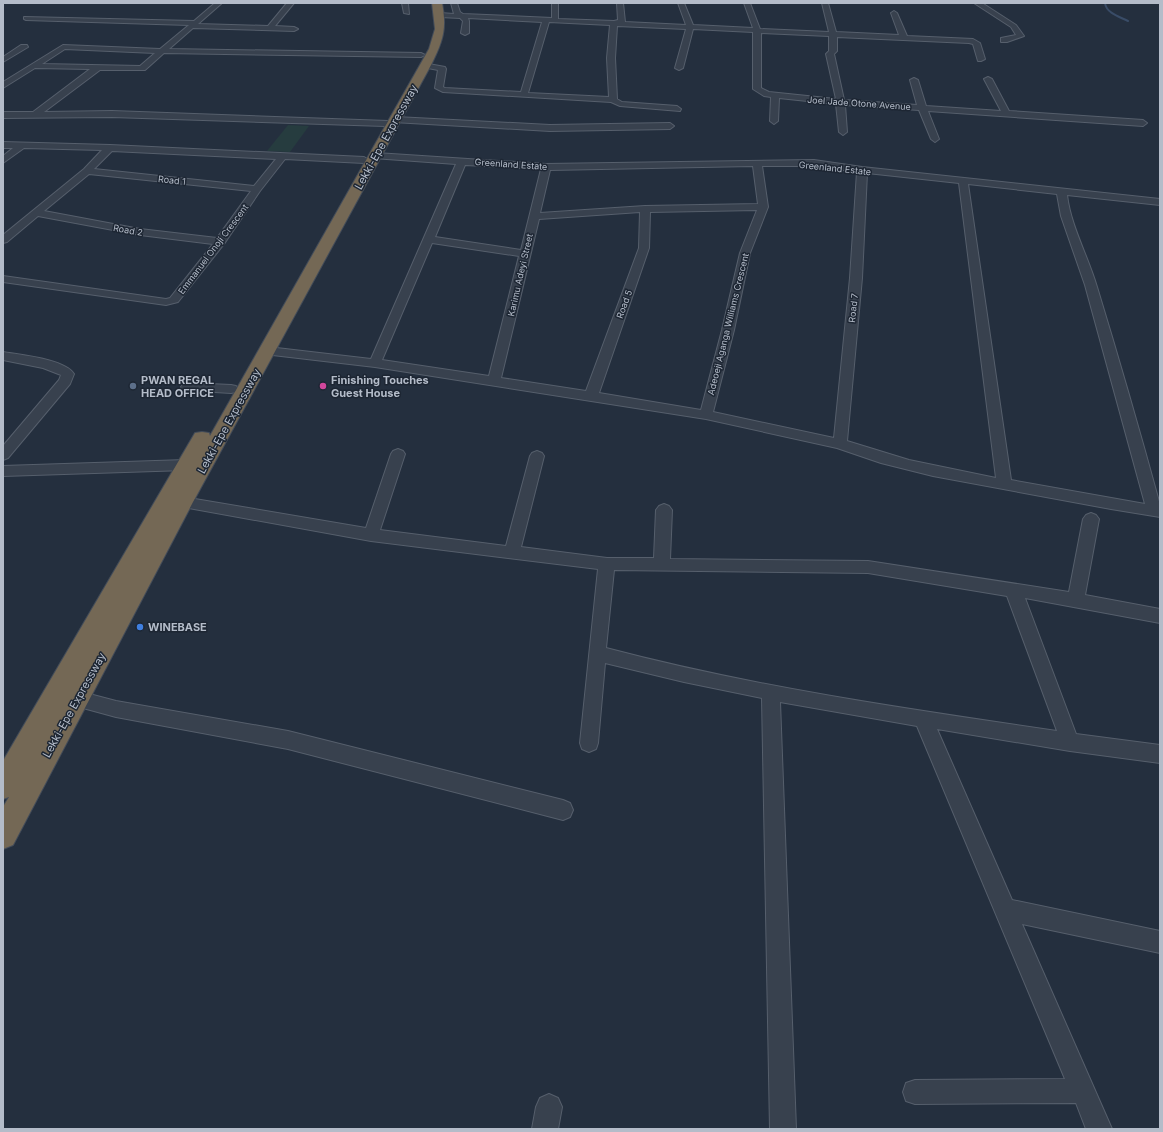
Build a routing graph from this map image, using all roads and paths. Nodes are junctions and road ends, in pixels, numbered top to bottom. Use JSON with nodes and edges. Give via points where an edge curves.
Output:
{"nodes":[{"id":1,"x":219,"y":3,"type":"edge"},
{"id":2,"x":291,"y":3,"type":"edge"},
{"id":3,"x":405,"y":3,"type":"edge"},
{"id":4,"x":454,"y":3,"type":"edge"},
{"id":5,"x":555,"y":3,"type":"edge"},
{"id":6,"x":620,"y":3,"type":"edge"},
{"id":7,"x":681,"y":3,"type":"edge"},
{"id":8,"x":747,"y":3,"type":"edge"},
{"id":9,"x":825,"y":3,"type":"edge"},
{"id":10,"x":977,"y":3,"type":"edge"},
{"id":11,"x":434,"y":7,"type":"edge"},
{"id":12,"x":407,"y":12,"type":"dead end"},
{"id":13,"x":894,"y":13,"type":"dead end"},
{"id":14,"x":462,"y":16,"type":"junction"},
{"id":15,"x":26,"y":18,"type":"dead end"},
{"id":16,"x":546,"y":20,"type":"junction"},
{"id":17,"x":555,"y":20,"type":"junction"},
{"id":18,"x":193,"y":24,"type":"junction"},
{"id":19,"x":614,"y":24,"type":"junction"},
{"id":20,"x":690,"y":27,"type":"junction"},
{"id":21,"x":270,"y":28,"type":"junction"},
{"id":22,"x":294,"y":29,"type":"dead end"},
{"id":23,"x":757,"y":30,"type":"junction"},
{"id":24,"x":465,"y":33,"type":"dead end"},
{"id":25,"x":832,"y":34,"type":"junction"},
{"id":26,"x":904,"y":38,"type":"junction"},
{"id":27,"x":1004,"y":40,"type":"dead end"},
{"id":28,"x":24,"y":47,"type":"dead end"},
{"id":29,"x":163,"y":51,"type":"junction"},
{"id":30,"x":981,"y":59,"type":"dead end"},
{"id":31,"x":3,"y":60,"type":"edge"},
{"id":32,"x":423,"y":60,"type":"junction"},
{"id":33,"x":34,"y":66,"type":"junction"},
{"id":34,"x":97,"y":68,"type":"junction"},
{"id":35,"x":679,"y":68,"type":"dead end"},
{"id":36,"x":988,"y":78,"type":"dead end"},
{"id":37,"x":914,"y":80,"type":"dead end"},
{"id":38,"x":3,"y":86,"type":"edge"},
{"id":39,"x":524,"y":94,"type":"junction"},
{"id":40,"x":771,"y":95,"type":"junction"},
{"id":41,"x":613,"y":100,"type":"junction"},
{"id":42,"x":840,"y":102,"type":"junction"},
{"id":43,"x":922,"y":107,"type":"junction"},
{"id":44,"x":677,"y":109,"type":"dead end"},
{"id":45,"x":1006,"y":114,"type":"junction"},
{"id":46,"x":35,"y":115,"type":"junction"},
{"id":47,"x":3,"y":116,"type":"edge"},
{"id":48,"x":391,"y":121,"type":"junction"},
{"id":49,"x":774,"y":121,"type":"dead end"},
{"id":50,"x":1143,"y":123,"type":"dead end"},
{"id":51,"x":670,"y":126,"type":"dead end"},
{"id":52,"x":843,"y":132,"type":"dead end"},
{"id":53,"x":935,"y":139,"type":"dead end"},
{"id":54,"x":3,"y":145,"type":"edge"},
{"id":55,"x":23,"y":146,"type":"junction"},
{"id":56,"x":110,"y":148,"type":"junction"},
{"id":57,"x":283,"y":156,"type":"junction"},
{"id":58,"x":370,"y":158,"type":"junction"},
{"id":59,"x":3,"y":160,"type":"edge"},
{"id":60,"x":462,"y":161,"type":"junction"},
{"id":61,"x":757,"y":163,"type":"junction"},
{"id":62,"x":546,"y":167,"type":"junction"},
{"id":63,"x":862,"y":170,"type":"junction"},
{"id":64,"x":86,"y":171,"type":"junction"},
{"id":65,"x":964,"y":182,"type":"junction"},
{"id":66,"x":257,"y":189,"type":"junction"},
{"id":67,"x":1062,"y":192,"type":"junction"},
{"id":68,"x":1160,"y":202,"type":"edge"},
{"id":69,"x":763,"y":206,"type":"junction"},
{"id":70,"x":342,"y":208,"type":"junction"},
{"id":71,"x":645,"y":210,"type":"junction"},
{"id":72,"x":36,"y":213,"type":"junction"},
{"id":73,"x":533,"y":216,"type":"junction"},
{"id":74,"x":428,"y":239,"type":"junction"},
{"id":75,"x":3,"y":240,"type":"edge"},
{"id":76,"x":220,"y":242,"type":"junction"},
{"id":77,"x":525,"y":254,"type":"junction"},
{"id":78,"x":3,"y":279,"type":"edge"},
{"id":79,"x":268,"y":351,"type":"junction"},
{"id":80,"x":3,"y":356,"type":"edge"},
{"id":81,"x":375,"y":363,"type":"junction"},
{"id":82,"x":494,"y":382,"type":"junction"},
{"id":83,"x":188,"y":387,"type":"dead end"},
{"id":84,"x":231,"y":389,"type":"junction"},
{"id":85,"x":591,"y":396,"type":"junction"},
{"id":86,"x":706,"y":415,"type":"junction"},
{"id":87,"x":840,"y":444,"type":"junction"},
{"id":88,"x":398,"y":454,"type":"dead end"},
{"id":89,"x":3,"y":455,"type":"edge"},
{"id":90,"x":537,"y":456,"type":"dead end"},
{"id":91,"x":186,"y":465,"type":"junction"},
{"id":92,"x":3,"y":471,"type":"edge"},
{"id":93,"x":1004,"y":484,"type":"junction"},
{"id":94,"x":183,"y":502,"type":"junction"},
{"id":95,"x":664,"y":510,"type":"dead end"},
{"id":96,"x":1157,"y":511,"type":"edge"},
{"id":97,"x":1091,"y":519,"type":"dead end"},
{"id":98,"x":371,"y":534,"type":"junction"},
{"id":99,"x":512,"y":553,"type":"junction"},
{"id":100,"x":607,"y":564,"type":"junction"},
{"id":101,"x":662,"y":565,"type":"junction"},
{"id":102,"x":1014,"y":591,"type":"junction"},
{"id":103,"x":1076,"y":600,"type":"junction"},
{"id":104,"x":1160,"y":616,"type":"edge"},
{"id":105,"x":596,"y":654,"type":"junction"},
{"id":106,"x":771,"y":692,"type":"junction"},
{"id":107,"x":78,"y":698,"type":"junction"},
{"id":108,"x":924,"y":720,"type":"junction"},
{"id":109,"x":1070,"y":742,"type":"junction"},
{"id":110,"x":589,"y":743,"type":"dead end"},
{"id":111,"x":1160,"y":754,"type":"edge"},
{"id":112,"x":3,"y":786,"type":"edge"},
{"id":113,"x":563,"y":810,"type":"dead end"},
{"id":114,"x":3,"y":835,"type":"edge"},
{"id":115,"x":1007,"y":910,"type":"junction"},
{"id":116,"x":1160,"y":942,"type":"edge"},
{"id":117,"x":1083,"y":1091,"type":"junction"},
{"id":118,"x":915,"y":1092,"type":"dead end"},
{"id":119,"x":783,"y":1129,"type":"edge"},
{"id":120,"x":1099,"y":1129,"type":"edge"}],
"edges":[{"from":1,"to":18,"type":"street"},
{"from":2,"to":21,"type":"street"},
{"from":3,"to":12,"type":"street"},
{"from":4,"to":14,"type":"street"},
{"from":5,"to":17,"type":"street"},
{"from":6,"to":19,"type":"street","via":[[622,21]]},
{"from":7,"to":20,"type":"street"},
{"from":8,"to":23,"type":"street"},
{"from":9,"to":25,"type":"street"},
{"from":10,"to":27,"type":"street","via":[[1014,26],[1020,36]]},
{"from":11,"to":14,"type":"street"},
{"from":11,"to":32,"type":"highway","name":"Lekki-Epe Expressway","via":[[441,24],[440,37]]},
{"from":13,"to":26,"type":"street"},
{"from":14,"to":16,"type":"street"},
{"from":14,"to":24,"type":"street","via":[[466,21]]},
{"from":15,"to":18,"type":"street"},
{"from":16,"to":17,"type":"street"},
{"from":16,"to":39,"type":"street"},
{"from":17,"to":19,"type":"street"},
{"from":18,"to":21,"type":"street"},
{"from":18,"to":29,"type":"street"},
{"from":19,"to":20,"type":"street"},
{"from":19,"to":41,"type":"street","via":[[611,58]]},
{"from":20,"to":23,"type":"street"},
{"from":20,"to":35,"type":"street"},
{"from":21,"to":22,"type":"street"},
{"from":23,"to":25,"type":"street"},
{"from":23,"to":40,"type":"street","via":[[757,89]]},
{"from":25,"to":26,"type":"street"},
{"from":25,"to":42,"type":"street","via":[[833,51],[830,54]]},
{"from":26,"to":30,"type":"street","via":[[974,42]]},
{"from":28,"to":31,"type":"street"},
{"from":29,"to":32,"type":"street"},
{"from":29,"to":33,"type":"street","via":[[63,47]]},
{"from":29,"to":34,"type":"street","via":[[142,68]]},
{"from":32,"to":39,"type":"street","via":[[442,68],[439,88],[443,90]]},
{"from":32,"to":48,"type":"highway","name":"Lekki-Epe Expressway"},
{"from":33,"to":34,"type":"street"},
{"from":33,"to":38,"type":"street"},
{"from":34,"to":46,"type":"street"},
{"from":36,"to":45,"type":"street"},
{"from":37,"to":43,"type":"street","name":"Joel Jade Otone Avenue"},
{"from":39,"to":41,"type":"street"},
{"from":40,"to":42,"type":"street","name":"Joel Jade Otone Avenue"},
{"from":40,"to":49,"type":"street"},
{"from":41,"to":44,"type":"street","via":[[620,104]]},
{"from":42,"to":43,"type":"street","name":"Joel Jade Otone Avenue"},
{"from":42,"to":52,"type":"street"},
{"from":43,"to":45,"type":"street"},
{"from":43,"to":53,"type":"street"},
{"from":45,"to":50,"type":"street"},
{"from":46,"to":47,"type":"street"},
{"from":46,"to":48,"type":"street","via":[[112,114]]},
{"from":48,"to":51,"type":"street","via":[[550,128]]},
{"from":48,"to":58,"type":"highway","name":"Lekki-Epe Expressway"},
{"from":54,"to":55,"type":"street","name":"Greenland Estate"},
{"from":55,"to":56,"type":"street","name":"Greenland Estate"},
{"from":55,"to":59,"type":"street"},
{"from":56,"to":57,"type":"street","name":"Greenland Estate"},
{"from":56,"to":64,"type":"street"},
{"from":57,"to":58,"type":"street","name":"Greenland Estate"},
{"from":57,"to":66,"type":"street","name":"Emmanuel Onoji Crescent"},
{"from":58,"to":60,"type":"street","name":"Greenland Estate"},
{"from":58,"to":70,"type":"highway","name":"Lekki-Epe Expressway"},
{"from":60,"to":62,"type":"street","name":"Greenland Estate"},
{"from":60,"to":74,"type":"street"},
{"from":61,"to":62,"type":"street","name":"Greenland Estate"},
{"from":61,"to":63,"type":"street","name":"Greenland Estate","via":[[814,164]]},
{"from":61,"to":69,"type":"street","name":"Adeoeji Aganga Williams Crescent"},
{"from":62,"to":73,"type":"street","name":"Karimu Adeyi Street"},
{"from":63,"to":65,"type":"street","name":"Greenland Estate"},
{"from":63,"to":87,"type":"street","name":"Road 7","via":[[856,278]]},
{"from":64,"to":66,"type":"street","name":"Road 1"},
{"from":64,"to":72,"type":"street"},
{"from":65,"to":67,"type":"street","name":"Greenland Estate"},
{"from":65,"to":93,"type":"street"},
{"from":66,"to":76,"type":"street","name":"Emmanuel Onoji Crescent"},
{"from":67,"to":68,"type":"street","name":"Greenland Estate"},
{"from":67,"to":96,"type":"street","via":[[1066,215],[1089,277]]},
{"from":69,"to":71,"type":"street"},
{"from":69,"to":86,"type":"street","name":"Adeoeji Aganga Williams Crescent","via":[[745,253]]},
{"from":70,"to":79,"type":"highway","name":"Lekki-Epe Expressway"},
{"from":70,"to":84,"type":"highway","name":"Lekki-Epe Expressway"},
{"from":71,"to":73,"type":"street"},
{"from":71,"to":85,"type":"street","name":"Road 5","via":[[644,248]]},
{"from":72,"to":75,"type":"street"},
{"from":72,"to":76,"type":"street","name":"Road 2","via":[[140,232]]},
{"from":73,"to":77,"type":"street","name":"Karimu Adeyi Street"},
{"from":74,"to":77,"type":"street"},
{"from":74,"to":81,"type":"street"},
{"from":76,"to":78,"type":"street","name":"Emmanuel Onoji Crescent","via":[[177,298],[166,302]]},
{"from":77,"to":82,"type":"street","name":"Karimu Adeyi Street"},
{"from":79,"to":81,"type":"street"},
{"from":79,"to":94,"type":"highway","name":"Lekki-Epe Expressway"},
{"from":80,"to":89,"type":"street","via":[[51,366],[68,374],[65,381]]},
{"from":81,"to":82,"type":"street"},
{"from":82,"to":85,"type":"street"},
{"from":83,"to":84,"type":"street"},
{"from":84,"to":91,"type":"highway","name":"Lekki-Epe Expressway"},
{"from":85,"to":86,"type":"street"},
{"from":86,"to":87,"type":"street"},
{"from":87,"to":93,"type":"street","via":[[859,452],[898,462]]},
{"from":88,"to":98,"type":"street"},
{"from":90,"to":99,"type":"street"},
{"from":91,"to":92,"type":"street"},
{"from":91,"to":112,"type":"highway","name":"Lekki-Epe Expressway"},
{"from":93,"to":96,"type":"street"},
{"from":94,"to":98,"type":"street"},
{"from":94,"to":107,"type":"highway","name":"Lekki-Epe Expressway"},
{"from":95,"to":101,"type":"street"},
{"from":97,"to":103,"type":"street"},
{"from":98,"to":99,"type":"street"},
{"from":99,"to":100,"type":"street"},
{"from":100,"to":101,"type":"street"},
{"from":100,"to":105,"type":"street"},
{"from":101,"to":102,"type":"street","via":[[868,567]]},
{"from":102,"to":103,"type":"street"},
{"from":102,"to":109,"type":"street"},
{"from":103,"to":104,"type":"street"},
{"from":105,"to":106,"type":"street"},
{"from":105,"to":110,"type":"street"},
{"from":106,"to":108,"type":"street"},
{"from":106,"to":119,"type":"street"},
{"from":107,"to":113,"type":"street","via":[[116,709],[288,740]]},
{"from":107,"to":114,"type":"highway","name":"Lekki-Epe Expressway"},
{"from":108,"to":109,"type":"street"},
{"from":108,"to":115,"type":"street"},
{"from":109,"to":111,"type":"street"},
{"from":115,"to":116,"type":"street"},
{"from":115,"to":117,"type":"street"},
{"from":117,"to":118,"type":"street"},
{"from":117,"to":120,"type":"street"}]}
